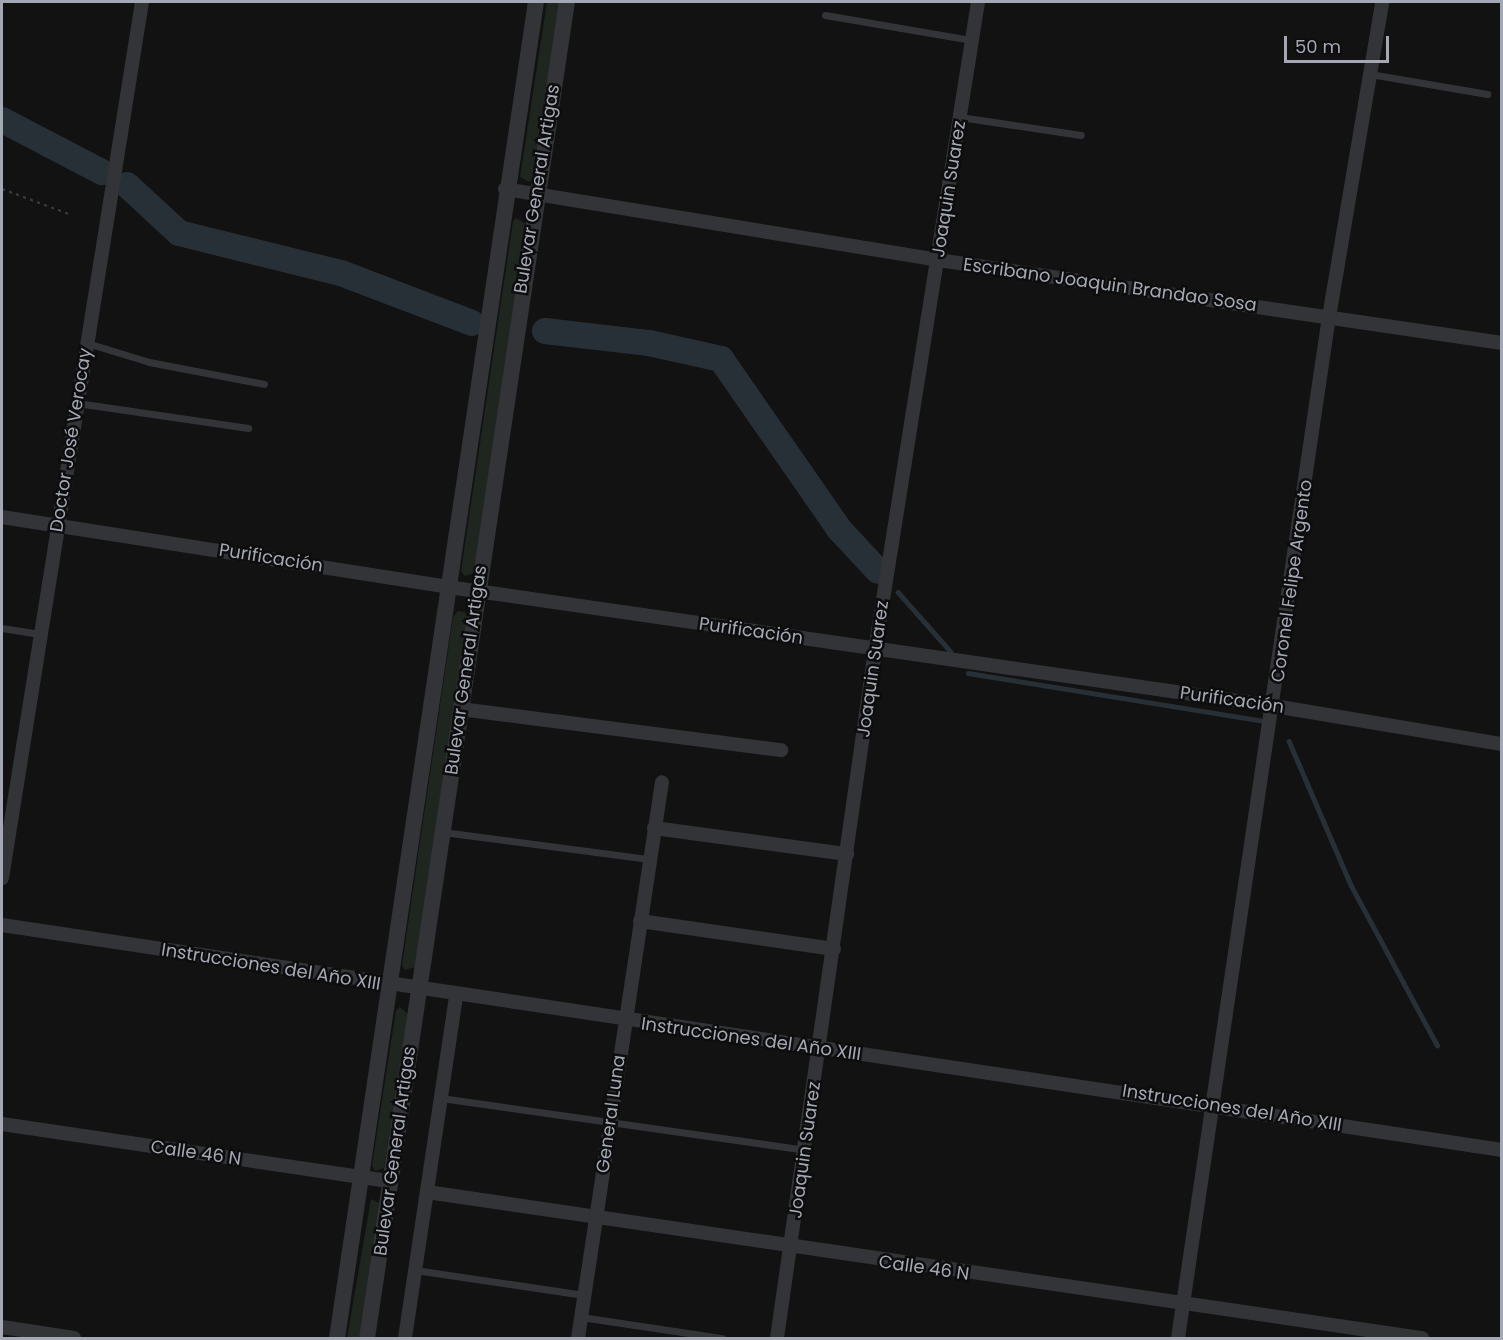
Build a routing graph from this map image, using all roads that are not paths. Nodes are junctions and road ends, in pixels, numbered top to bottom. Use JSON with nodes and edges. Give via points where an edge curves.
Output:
{"nodes":[{"id":1,"x":142,"y":2,"type":"edge"},
{"id":2,"x":536,"y":2,"type":"edge"},
{"id":3,"x":567,"y":2,"type":"edge"},
{"id":4,"x":978,"y":2,"type":"edge"},
{"id":5,"x":1382,"y":2,"type":"edge"},
{"id":6,"x":825,"y":15,"type":"dead end"},
{"id":7,"x":972,"y":40,"type":"junction"},
{"id":8,"x":1370,"y":74,"type":"junction"},
{"id":9,"x":1487,"y":94,"type":"dead end"},
{"id":10,"x":960,"y":117,"type":"junction"},
{"id":11,"x":1080,"y":135,"type":"dead end"},
{"id":12,"x":505,"y":189,"type":"junction"},
{"id":13,"x":536,"y":195,"type":"junction"},
{"id":14,"x":938,"y":260,"type":"junction"},
{"id":15,"x":1329,"y":317,"type":"junction"},
{"id":16,"x":87,"y":343,"type":"junction"},
{"id":17,"x":1502,"y":343,"type":"edge"},
{"id":18,"x":264,"y":384,"type":"dead end"},
{"id":19,"x":77,"y":403,"type":"junction"},
{"id":20,"x":248,"y":428,"type":"dead end"},
{"id":21,"x":2,"y":517,"type":"edge"},
{"id":22,"x":58,"y":526,"type":"junction"},
{"id":23,"x":447,"y":585,"type":"junction"},
{"id":24,"x":477,"y":591,"type":"junction"},
{"id":25,"x":2,"y":628,"type":"edge"},
{"id":26,"x":40,"y":634,"type":"junction"},
{"id":27,"x":875,"y":650,"type":"junction"},
{"id":28,"x":1274,"y":706,"type":"junction"},
{"id":29,"x":460,"y":709,"type":"junction"},
{"id":30,"x":1502,"y":744,"type":"edge"},
{"id":31,"x":781,"y":750,"type":"dead end"},
{"id":32,"x":662,"y":782,"type":"dead end"},
{"id":33,"x":654,"y":828,"type":"junction"},
{"id":34,"x":442,"y":832,"type":"junction"},
{"id":35,"x":847,"y":854,"type":"junction"},
{"id":36,"x":649,"y":859,"type":"junction"},
{"id":37,"x":2,"y":878,"type":"edge"},
{"id":38,"x":640,"y":921,"type":"junction"},
{"id":39,"x":2,"y":925,"type":"edge"},
{"id":40,"x":834,"y":949,"type":"junction"},
{"id":41,"x":388,"y":985,"type":"junction"},
{"id":42,"x":418,"y":990,"type":"junction"},
{"id":43,"x":456,"y":996,"type":"junction"},
{"id":44,"x":625,"y":1021,"type":"junction"},
{"id":45,"x":820,"y":1050,"type":"junction"},
{"id":46,"x":441,"y":1098,"type":"junction"},
{"id":47,"x":1213,"y":1104,"type":"junction"},
{"id":48,"x":610,"y":1122,"type":"junction"},
{"id":49,"x":2,"y":1125,"type":"edge"},
{"id":50,"x":805,"y":1150,"type":"junction"},
{"id":51,"x":1502,"y":1150,"type":"edge"},
{"id":52,"x":360,"y":1177,"type":"junction"},
{"id":53,"x":390,"y":1181,"type":"junction"},
{"id":54,"x":427,"y":1192,"type":"junction"},
{"id":55,"x":596,"y":1217,"type":"junction"},
{"id":56,"x":790,"y":1248,"type":"junction"},
{"id":57,"x":415,"y":1270,"type":"junction"},
{"id":58,"x":584,"y":1295,"type":"junction"},
{"id":59,"x":1183,"y":1306,"type":"junction"},
{"id":60,"x":581,"y":1317,"type":"junction"},
{"id":61,"x":8,"y":1331,"type":"edge"},
{"id":62,"x":74,"y":1338,"type":"edge"},
{"id":63,"x":337,"y":1338,"type":"edge"},
{"id":64,"x":367,"y":1338,"type":"edge"},
{"id":65,"x":405,"y":1338,"type":"edge"},
{"id":66,"x":578,"y":1338,"type":"edge"},
{"id":67,"x":722,"y":1338,"type":"edge"},
{"id":68,"x":777,"y":1338,"type":"edge"},
{"id":69,"x":1178,"y":1338,"type":"edge"},
{"id":70,"x":1422,"y":1338,"type":"edge"}],
"edges":[{"from":1,"to":16,"type":"street","name":"Doctor José Verocay"},
{"from":2,"to":12,"type":"street","name":"Bulevar General Artigas"},
{"from":3,"to":13,"type":"street","name":"Bulevar General Artigas"},
{"from":4,"to":7,"type":"street","name":"Joaquin Suarez"},
{"from":5,"to":8,"type":"street","name":"Coronel Felipe Argento"},
{"from":6,"to":7,"type":"lane"},
{"from":7,"to":10,"type":"street","name":"Joaquin Suarez"},
{"from":8,"to":9,"type":"lane"},
{"from":8,"to":15,"type":"street","name":"Coronel Felipe Argento"},
{"from":10,"to":11,"type":"lane"},
{"from":10,"to":14,"type":"street","name":"Joaquin Suarez"},
{"from":12,"to":13,"type":"street","name":"Escribano Joaquin Brandao Sosa"},
{"from":12,"to":23,"type":"street","name":"Bulevar General Artigas"},
{"from":13,"to":14,"type":"street","name":"Escribano Joaquin Brandao Sosa"},
{"from":13,"to":24,"type":"street","name":"Bulevar General Artigas"},
{"from":14,"to":15,"type":"street","name":"Escribano Joaquin Brandao Sosa"},
{"from":14,"to":27,"type":"street","name":"Joaquin Suarez"},
{"from":15,"to":17,"type":"street","name":"Escribano Joaquin Brandao Sosa"},
{"from":15,"to":28,"type":"street","name":"Coronel Felipe Argento"},
{"from":16,"to":18,"type":"lane","via":[[149,362]]},
{"from":16,"to":19,"type":"street","name":"Doctor José Verocay"},
{"from":19,"to":20,"type":"lane"},
{"from":19,"to":22,"type":"street","name":"Doctor José Verocay"},
{"from":21,"to":22,"type":"street","name":"Purificación"},
{"from":22,"to":23,"type":"street","name":"Purificación"},
{"from":22,"to":26,"type":"street","name":"Doctor José Verocay"},
{"from":23,"to":24,"type":"street","name":"Purificación"},
{"from":23,"to":41,"type":"street","name":"Bulevar General Artigas"},
{"from":24,"to":27,"type":"street","name":"Purificación"},
{"from":24,"to":29,"type":"street","name":"Bulevar General Artigas"},
{"from":25,"to":26,"type":"lane"},
{"from":26,"to":37,"type":"street","name":"Doctor José Verocay"},
{"from":27,"to":28,"type":"street","name":"Purificación"},
{"from":27,"to":35,"type":"street","name":"Joaquin Suarez"},
{"from":28,"to":30,"type":"street","name":"Purificación"},
{"from":28,"to":47,"type":"street","name":"Coronel Felipe Argento"},
{"from":29,"to":31,"type":"street"},
{"from":29,"to":34,"type":"street","name":"Bulevar General Artigas"},
{"from":32,"to":33,"type":"street","name":"General Luna"},
{"from":33,"to":35,"type":"street"},
{"from":33,"to":36,"type":"street","name":"General Luna"},
{"from":34,"to":36,"type":"lane"},
{"from":34,"to":42,"type":"street","name":"Bulevar General Artigas"},
{"from":35,"to":40,"type":"street","name":"Joaquin Suarez"},
{"from":36,"to":38,"type":"street","name":"General Luna"},
{"from":38,"to":40,"type":"street"},
{"from":38,"to":44,"type":"street","name":"General Luna"},
{"from":39,"to":41,"type":"street","name":"Instrucciones del Año XIII"},
{"from":40,"to":45,"type":"street","name":"Joaquin Suarez"},
{"from":41,"to":42,"type":"street","name":"Instrucciones del Año XIII"},
{"from":41,"to":52,"type":"street","name":"Bulevar General Artigas"},
{"from":42,"to":43,"type":"street","name":"Instrucciones del Año XIII"},
{"from":42,"to":53,"type":"street","name":"Bulevar General Artigas"},
{"from":43,"to":44,"type":"street","name":"Instrucciones del Año XIII"},
{"from":43,"to":46,"type":"street"},
{"from":44,"to":45,"type":"street","name":"Instrucciones del Año XIII"},
{"from":44,"to":48,"type":"street","name":"General Luna"},
{"from":45,"to":47,"type":"street","name":"Instrucciones del Año XIII"},
{"from":45,"to":50,"type":"street","name":"Joaquin Suarez"},
{"from":46,"to":48,"type":"lane"},
{"from":46,"to":54,"type":"street"},
{"from":47,"to":51,"type":"street","name":"Instrucciones del Año XIII"},
{"from":47,"to":59,"type":"street","name":"Coronel Felipe Argento"},
{"from":48,"to":50,"type":"lane"},
{"from":48,"to":55,"type":"street","name":"General Luna"},
{"from":49,"to":52,"type":"street","name":"Calle 46 N"},
{"from":50,"to":56,"type":"street","name":"Joaquin Suarez"},
{"from":52,"to":53,"type":"street","name":"Calle 46 N"},
{"from":52,"to":63,"type":"street","name":"Bulevar General Artigas"},
{"from":53,"to":64,"type":"street","name":"Bulevar General Artigas"},
{"from":54,"to":55,"type":"street","name":"Calle 46 N"},
{"from":54,"to":57,"type":"street"},
{"from":55,"to":56,"type":"street","name":"Calle 46 N"},
{"from":55,"to":58,"type":"street","name":"General Luna"},
{"from":56,"to":59,"type":"street","name":"Calle 46 N"},
{"from":56,"to":68,"type":"street","name":"Joaquin Suarez"},
{"from":57,"to":58,"type":"lane"},
{"from":57,"to":65,"type":"street"},
{"from":58,"to":60,"type":"street","name":"General Luna"},
{"from":59,"to":69,"type":"street","name":"Coronel Felipe Argento"},
{"from":59,"to":70,"type":"street","name":"Calle 46 N"},
{"from":60,"to":66,"type":"street","name":"General Luna"},
{"from":60,"to":67,"type":"lane"},
{"from":61,"to":62,"type":"street"}]}
